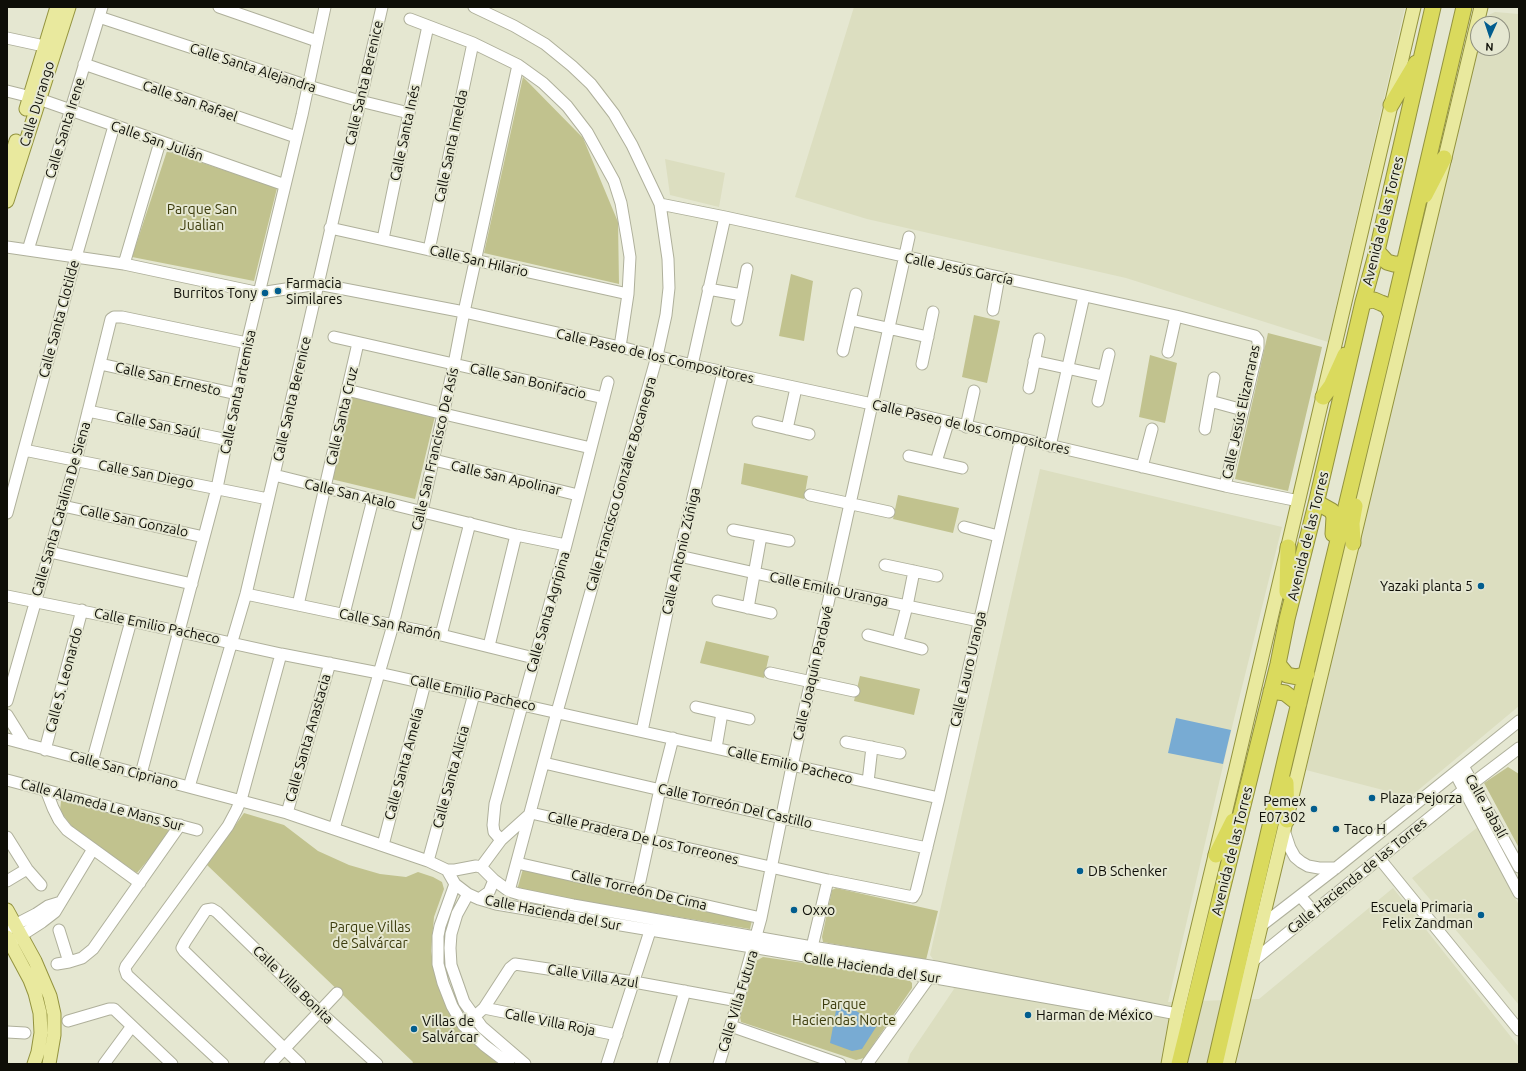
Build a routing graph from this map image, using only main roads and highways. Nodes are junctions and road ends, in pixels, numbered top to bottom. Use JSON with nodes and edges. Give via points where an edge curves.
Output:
{"nodes":[{"id":1,"x":57,"y":7,"type":"edge"},
{"id":2,"x":69,"y":7,"type":"edge"},
{"id":3,"x":1414,"y":7,"type":"edge"},
{"id":4,"x":1432,"y":7,"type":"edge"},
{"id":5,"x":1464,"y":7,"type":"edge"},
{"id":6,"x":1483,"y":8,"type":"edge"},
{"id":7,"x":1423,"y":52,"type":"junction"},
{"id":8,"x":34,"y":98,"type":"junction"},
{"id":9,"x":1391,"y":105,"type":"junction"},
{"id":10,"x":11,"y":142,"type":"edge"},
{"id":11,"x":1444,"y":158,"type":"junction"},
{"id":12,"x":7,"y":170,"type":"edge"},
{"id":13,"x":7,"y":201,"type":"edge"},
{"id":14,"x":1415,"y":213,"type":"junction"},
{"id":15,"x":1377,"y":251,"type":"junction"},
{"id":16,"x":1404,"y":264,"type":"junction"},
{"id":17,"x":1363,"y":302,"type":"junction"},
{"id":18,"x":1392,"y":315,"type":"junction"},
{"id":19,"x":1358,"y":331,"type":"junction"},
{"id":20,"x":1323,"y":397,"type":"junction"},
{"id":21,"x":1352,"y":484,"type":"junction"},
{"id":22,"x":1316,"y":504,"type":"junction"},
{"id":23,"x":1353,"y":543,"type":"junction"},
{"id":24,"x":1288,"y":547,"type":"junction"},
{"id":25,"x":1329,"y":579,"type":"junction"},
{"id":26,"x":1287,"y":619,"type":"junction"},
{"id":27,"x":1278,"y":664,"type":"junction"},
{"id":28,"x":1307,"y":674,"type":"junction"},
{"id":29,"x":1271,"y":692,"type":"junction"},
{"id":30,"x":1299,"y":704,"type":"junction"},
{"id":31,"x":1285,"y":761,"type":"junction"},
{"id":32,"x":1246,"y":795,"type":"junction"},
{"id":33,"x":1285,"y":825,"type":"junction"},
{"id":34,"x":1216,"y":855,"type":"junction"},
{"id":35,"x":7,"y":910,"type":"edge"},
{"id":36,"x":11,"y":935,"type":"edge"},
{"id":37,"x":44,"y":1061,"type":"edge"},
{"id":38,"x":1171,"y":1063,"type":"edge"},
{"id":39,"x":1215,"y":1064,"type":"edge"},
{"id":40,"x":1228,"y":1064,"type":"edge"}],
"edges":[{"from":1,"to":8,"type":"main road","name":"Calle Durango","via":[[44,46]]},
{"from":2,"to":8,"type":"main road","name":"Calle Durango"},
{"from":3,"to":9,"type":"main road","name":"Avenida de las Torres"},
{"from":4,"to":7,"type":"highway","name":"Avenida de las Torres"},
{"from":5,"to":14,"type":"highway","name":"Avenida de las Torres"},
{"from":6,"to":11,"type":"main road"},
{"from":7,"to":9,"type":"highway"},
{"from":7,"to":15,"type":"highway","name":"Avenida de las Torres"},
{"from":8,"to":10,"type":"main road","name":"Calle Durango"},
{"from":8,"to":13,"type":"main road","name":"Calle Durango"},
{"from":9,"to":20,"type":"main road","name":"Avenida de las Torres"},
{"from":10,"to":12,"type":"main road","name":"Calle Durango"},
{"from":11,"to":14,"type":"highway"},
{"from":11,"to":23,"type":"main road"},
{"from":14,"to":16,"type":"highway","name":"Avenida de las Torres"},
{"from":15,"to":16,"type":"highway","via":[[1387,262]]},
{"from":15,"to":17,"type":"highway","name":"Avenida de las Torres"},
{"from":16,"to":18,"type":"highway","name":"Avenida de las Torres"},
{"from":17,"to":18,"type":"highway","via":[[1374,300],[1386,305]]},
{"from":17,"to":19,"type":"highway","name":"Avenida de las Torres"},
{"from":18,"to":21,"type":"highway","name":"Avenida de las Torres"},
{"from":19,"to":20,"type":"highway"},
{"from":19,"to":22,"type":"highway","name":"Avenida de las Torres"},
{"from":20,"to":24,"type":"main road","name":"Avenida de las Torres"},
{"from":21,"to":23,"type":"highway","via":[[1356,497],[1352,523]]},
{"from":21,"to":25,"type":"highway","name":"Avenida de las Torres"},
{"from":22,"to":25,"type":"highway","via":[[1328,508],[1334,517]]},
{"from":22,"to":26,"type":"highway","name":"Avenida de las Torres"},
{"from":23,"to":33,"type":"main road"},
{"from":24,"to":26,"type":"highway"},
{"from":24,"to":34,"type":"main road","name":"Avenida de las Torres"},
{"from":25,"to":28,"type":"highway","name":"Avenida de las Torres"},
{"from":26,"to":27,"type":"highway","name":"Avenida de las Torres"},
{"from":27,"to":28,"type":"highway","via":[[1288,675],[1297,677]]},
{"from":27,"to":29,"type":"highway","name":"Avenida de las Torres"},
{"from":28,"to":30,"type":"highway","name":"Avenida de las Torres"},
{"from":29,"to":30,"type":"highway","via":[[1285,693]]},
{"from":29,"to":32,"type":"highway","name":"Avenida de las Torres"},
{"from":30,"to":31,"type":"highway","name":"Avenida de las Torres"},
{"from":31,"to":33,"type":"highway"},
{"from":31,"to":39,"type":"highway","name":"Avenida de las Torres"},
{"from":32,"to":34,"type":"highway"},
{"from":32,"to":38,"type":"highway","name":"Avenida de las Torres"},
{"from":33,"to":40,"type":"main road"},
{"from":34,"to":38,"type":"main road","name":"Avenida de las Torres","via":[[1176,1017]]},
{"from":35,"to":36,"type":"main road"},
{"from":36,"to":37,"type":"main road","via":[[43,977],[50,996],[54,1014],[54,1035]]}]}
